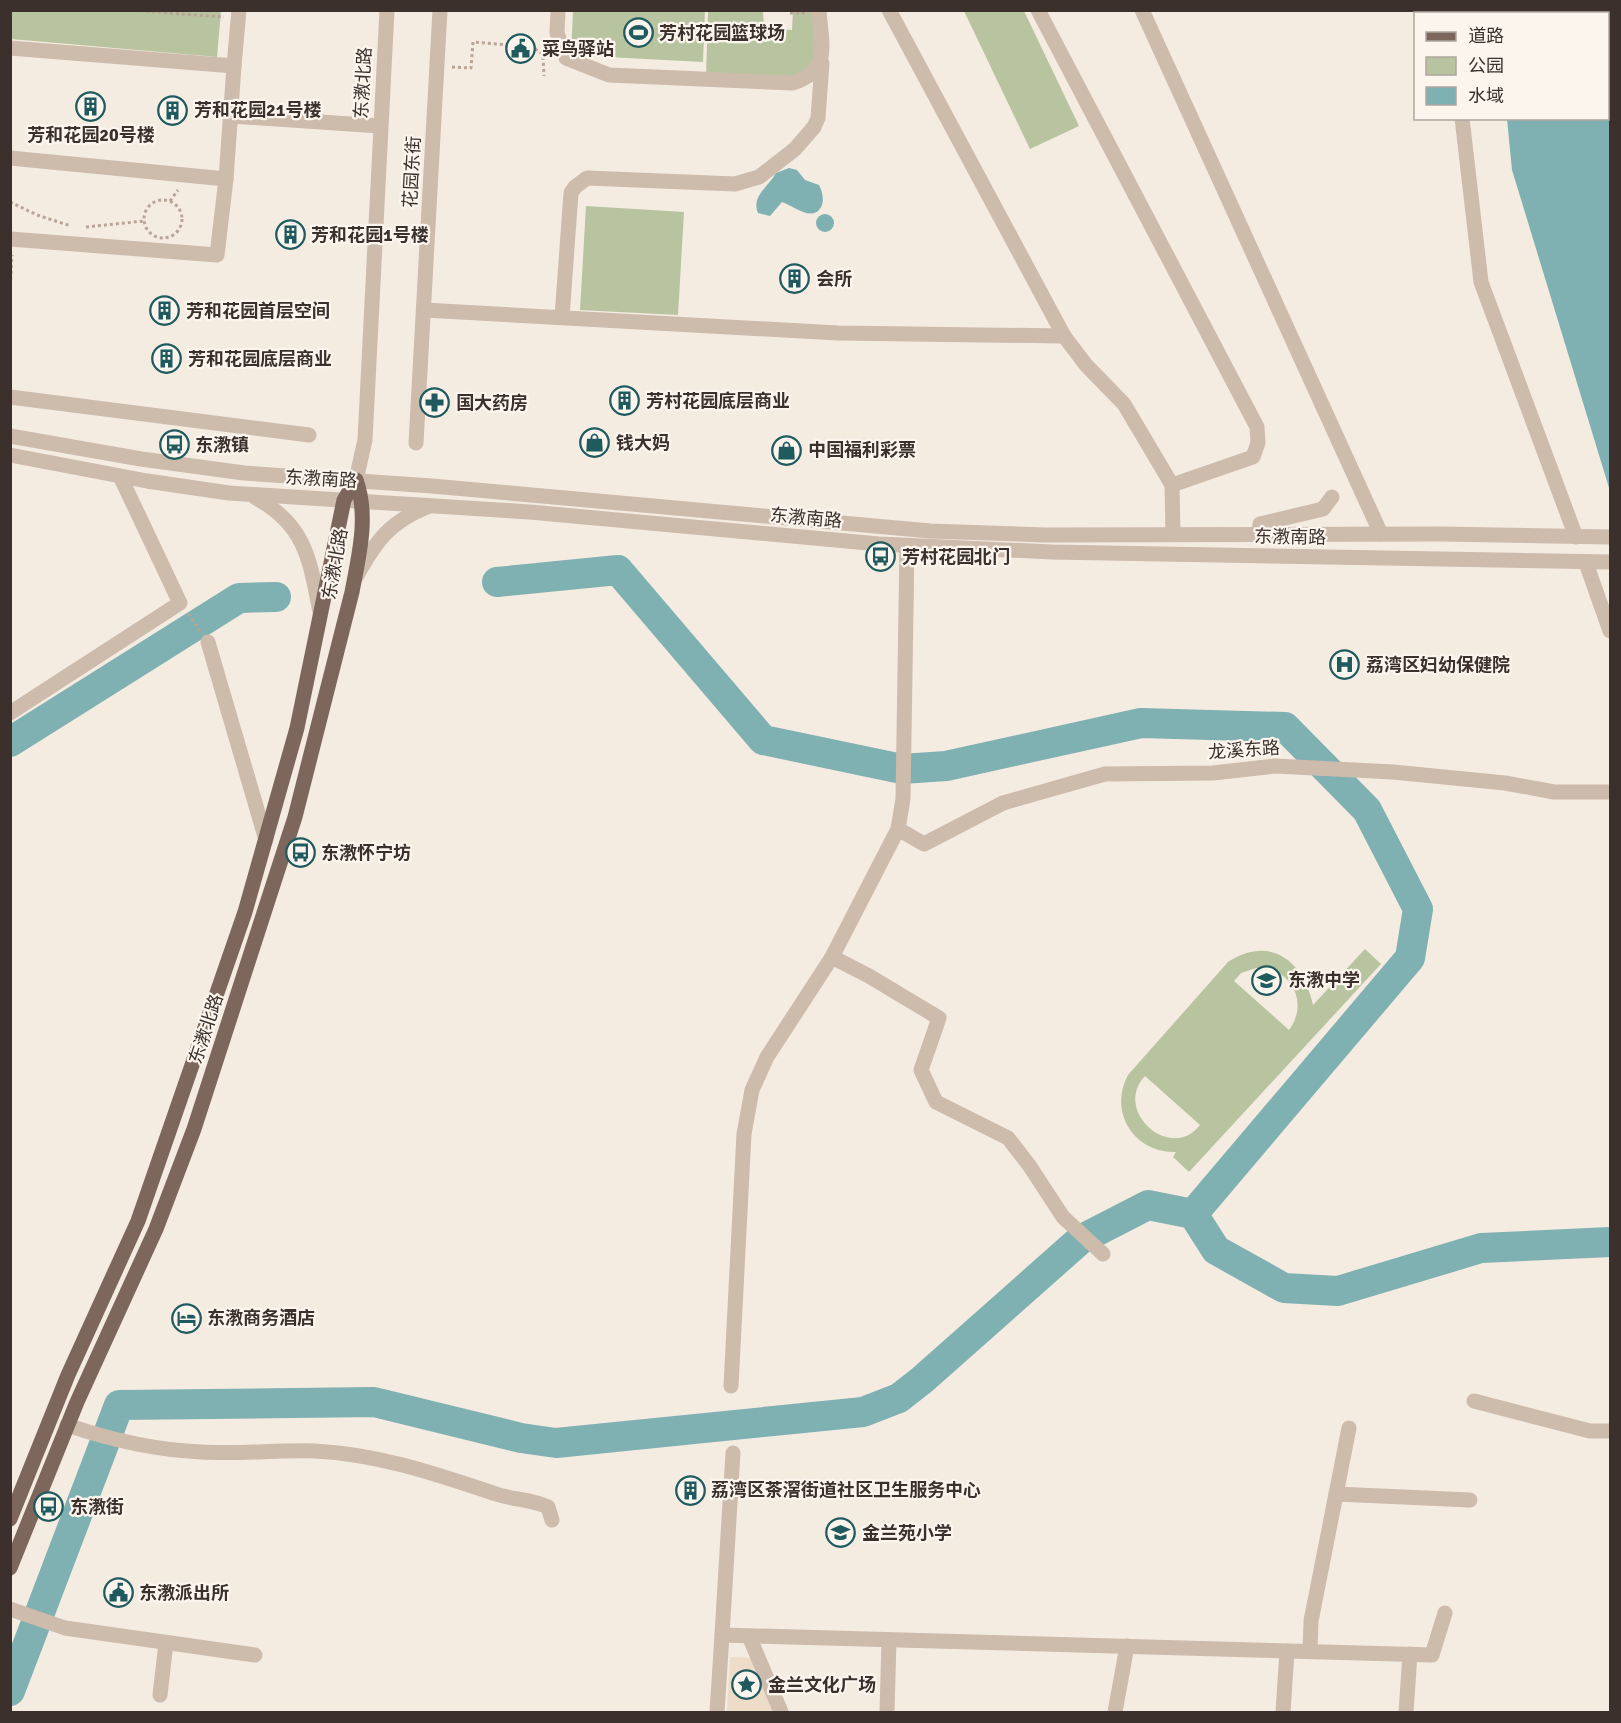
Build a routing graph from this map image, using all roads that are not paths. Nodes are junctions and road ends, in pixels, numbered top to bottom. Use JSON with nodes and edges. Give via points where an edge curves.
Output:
{"nodes":[{"id":1,"x":387,"y":10,"type":"edge"},
{"id":2,"x":440,"y":10,"type":"edge"},
{"id":3,"x":558,"y":10,"type":"edge"},
{"id":4,"x":819,"y":10,"type":"edge"},
{"id":5,"x":889,"y":10,"type":"edge"},
{"id":6,"x":1038,"y":10,"type":"edge"},
{"id":7,"x":1142,"y":10,"type":"edge"},
{"id":8,"x":238,"y":15,"type":"edge"},
{"id":9,"x":10,"y":48,"type":"edge"},
{"id":10,"x":822,"y":63,"type":"junction"},
{"id":11,"x":234,"y":66,"type":"junction"},
{"id":12,"x":231,"y":116,"type":"junction"},
{"id":13,"x":1462,"y":120,"type":"edge"},
{"id":14,"x":380,"y":126,"type":"junction"},
{"id":15,"x":10,"y":158,"type":"edge"},
{"id":16,"x":226,"y":179,"type":"junction"},
{"id":17,"x":12,"y":239,"type":"edge"},
{"id":18,"x":424,"y":310,"type":"junction"},
{"id":19,"x":562,"y":317,"type":"junction"},
{"id":20,"x":1064,"y":336,"type":"junction"},
{"id":21,"x":10,"y":397,"type":"edge"},
{"id":22,"x":309,"y":435,"type":"dead end"},
{"id":23,"x":10,"y":436,"type":"edge"},
{"id":24,"x":416,"y":442,"type":"dead end"},
{"id":25,"x":10,"y":455,"type":"edge"},
{"id":26,"x":120,"y":476,"type":"junction"},
{"id":27,"x":356,"y":480,"type":"junction"},
{"id":28,"x":1172,"y":485,"type":"junction"},
{"id":29,"x":251,"y":495,"type":"junction"},
{"id":30,"x":1332,"y":497,"type":"dead end"},
{"id":31,"x":344,"y":500,"type":"junction"},
{"id":32,"x":363,"y":501,"type":"junction"},
{"id":33,"x":433,"y":505,"type":"junction"},
{"id":34,"x":1173,"y":533,"type":"junction"},
{"id":35,"x":1381,"y":534,"type":"junction"},
{"id":36,"x":1259,"y":535,"type":"junction"},
{"id":37,"x":1576,"y":537,"type":"junction"},
{"id":38,"x":1611,"y":537,"type":"edge"},
{"id":39,"x":907,"y":546,"type":"junction"},
{"id":40,"x":1586,"y":562,"type":"junction"},
{"id":41,"x":1606,"y":562,"type":"edge"},
{"id":42,"x":353,"y":582,"type":"junction"},
{"id":43,"x":320,"y":612,"type":"junction"},
{"id":44,"x":1611,"y":631,"type":"edge"},
{"id":45,"x":208,"y":642,"type":"road end"},
{"id":46,"x":10,"y":713,"type":"edge"},
{"id":47,"x":1611,"y":792,"type":"edge"},
{"id":48,"x":898,"y":829,"type":"junction"},
{"id":49,"x":267,"y":840,"type":"junction"},
{"id":50,"x":832,"y":957,"type":"junction"},
{"id":51,"x":1103,"y":1254,"type":"dead end"},
{"id":52,"x":731,"y":1386,"type":"dead end"},
{"id":53,"x":1474,"y":1401,"type":"dead end"},
{"id":54,"x":67,"y":1425,"type":"junction"},
{"id":55,"x":1348,"y":1428,"type":"dead end"},
{"id":56,"x":1611,"y":1431,"type":"edge"},
{"id":57,"x":733,"y":1453,"type":"dead end"},
{"id":58,"x":1336,"y":1494,"type":"junction"},
{"id":59,"x":1470,"y":1500,"type":"dead end"},
{"id":60,"x":10,"y":1519,"type":"edge"},
{"id":61,"x":552,"y":1520,"type":"dead end"},
{"id":62,"x":10,"y":1568,"type":"edge"},
{"id":63,"x":16,"y":1611,"type":"edge"},
{"id":64,"x":1444,"y":1613,"type":"dead end"},
{"id":65,"x":722,"y":1635,"type":"junction"},
{"id":66,"x":749,"y":1636,"type":"junction"},
{"id":67,"x":889,"y":1640,"type":"junction"},
{"id":68,"x":166,"y":1643,"type":"junction"},
{"id":69,"x":1127,"y":1646,"type":"junction"},
{"id":70,"x":1287,"y":1651,"type":"junction"},
{"id":71,"x":1310,"y":1652,"type":"junction"},
{"id":72,"x":1410,"y":1654,"type":"junction"},
{"id":73,"x":255,"y":1655,"type":"dead end"},
{"id":74,"x":160,"y":1695,"type":"dead end"},
{"id":75,"x":717,"y":1713,"type":"edge"},
{"id":76,"x":781,"y":1713,"type":"edge"},
{"id":77,"x":887,"y":1713,"type":"edge"},
{"id":78,"x":1115,"y":1713,"type":"edge"},
{"id":79,"x":1283,"y":1713,"type":"edge"},
{"id":80,"x":1406,"y":1713,"type":"edge"}],
"edges":[{"from":1,"to":14,"type":"street","name":"东漖北路"},
{"from":2,"to":18,"type":"street","name":"花园东街"},
{"from":3,"to":10,"type":"street","via":[[558,33],[566,58],[609,75],[794,83],[815,72]]},
{"from":4,"to":10,"type":"street"},
{"from":5,"to":20,"type":"street"},
{"from":6,"to":28,"type":"street","via":[[1257,427],[1258,443],[1253,457]]},
{"from":7,"to":35,"type":"street"},
{"from":8,"to":11,"type":"street"},
{"from":9,"to":11,"type":"street"},
{"from":10,"to":19,"type":"street","via":[[819,118],[795,149],[759,177],[735,184],[587,178],[574,186]]},
{"from":11,"to":12,"type":"street"},
{"from":12,"to":14,"type":"street"},
{"from":12,"to":16,"type":"street"},
{"from":13,"to":37,"type":"street","via":[[1481,282]]},
{"from":14,"to":27,"type":"street","name":"东漖北路","via":[[364,440]]},
{"from":15,"to":16,"type":"street"},
{"from":16,"to":17,"type":"street","via":[[217,255]]},
{"from":18,"to":19,"type":"street"},
{"from":18,"to":24,"type":"street","name":"花园东街"},
{"from":19,"to":20,"type":"street","via":[[838,333]]},
{"from":20,"to":28,"type":"street","via":[[1124,404]]},
{"from":21,"to":22,"type":"street"},
{"from":23,"to":27,"type":"street","name":"东漖南路","via":[[205,468]]},
{"from":25,"to":26,"type":"street","name":"东漖南路"},
{"from":26,"to":29,"type":"street","name":"东漖南路"},
{"from":26,"to":46,"type":"street","via":[[180,603]]},
{"from":27,"to":31,"type":"main road","name":"东漖北路"},
{"from":27,"to":32,"type":"main road","name":"东漖北路"},
{"from":27,"to":34,"type":"street","name":"东漖南路","via":[[930,531],[1045,535]]},
{"from":28,"to":34,"type":"street"},
{"from":29,"to":31,"type":"street","name":"东漖南路"},
{"from":29,"to":43,"type":"street","via":[[276,509],[299,535]]},
{"from":30,"to":36,"type":"street","via":[[1323,508],[1260,524]]},
{"from":31,"to":32,"type":"street","name":"东漖南路"},
{"from":31,"to":43,"type":"main road","name":"东漖北路"},
{"from":32,"to":33,"type":"street","name":"东漖南路"},
{"from":32,"to":42,"type":"main road","name":"东漖北路"},
{"from":33,"to":39,"type":"street","name":"东漖南路"},
{"from":33,"to":42,"type":"street","via":[[391,527],[374,545]]},
{"from":34,"to":36,"type":"street","name":"东漖南路"},
{"from":35,"to":36,"type":"street","name":"东漖南路"},
{"from":35,"to":37,"type":"street","name":"东漖南路"},
{"from":37,"to":38,"type":"street","name":"东漖南路"},
{"from":39,"to":40,"type":"street","name":"东漖南路"},
{"from":39,"to":48,"type":"street","via":[[903,799]]},
{"from":40,"to":41,"type":"street","name":"东漖南路"},
{"from":40,"to":44,"type":"street"},
{"from":42,"to":54,"type":"main road","name":"东漖北路","via":[[295,817],[197,1119],[156,1229]]},
{"from":43,"to":49,"type":"main road","name":"东漖北路","via":[[297,728]]},
{"from":45,"to":49,"type":"street"},
{"from":47,"to":48,"type":"street","name":"龙溪东路","via":[[1554,792],[1393,772],[1275,766],[1213,773],[1105,774],[1003,803],[924,844]]},
{"from":48,"to":50,"type":"street"},
{"from":49,"to":60,"type":"main road","name":"东漖北路","via":[[154,1179]]},
{"from":50,"to":51,"type":"street","via":[[939,1018],[921,1070],[936,1102],[1008,1138],[1063,1217]]},
{"from":50,"to":52,"type":"street","via":[[767,1057],[752,1090],[744,1134]]},
{"from":53,"to":56,"type":"street","via":[[1590,1431]]},
{"from":54,"to":61,"type":"street","via":[[130,1444],[203,1452],[316,1451],[408,1464],[509,1498],[534,1500],[548,1507]]},
{"from":54,"to":62,"type":"main road","name":"东漖北路"},
{"from":55,"to":58,"type":"street"},
{"from":57,"to":65,"type":"street"},
{"from":58,"to":59,"type":"street"},
{"from":58,"to":71,"type":"street","via":[[1311,1621]]},
{"from":63,"to":68,"type":"street","via":[[65,1628]]},
{"from":64,"to":72,"type":"street","via":[[1431,1655]]},
{"from":65,"to":66,"type":"street"},
{"from":65,"to":75,"type":"street"},
{"from":66,"to":67,"type":"street"},
{"from":66,"to":76,"type":"street"},
{"from":67,"to":69,"type":"street"},
{"from":67,"to":77,"type":"street"},
{"from":68,"to":73,"type":"street"},
{"from":68,"to":74,"type":"street"},
{"from":69,"to":70,"type":"street"},
{"from":69,"to":78,"type":"street"},
{"from":70,"to":71,"type":"street"},
{"from":70,"to":79,"type":"street"},
{"from":71,"to":72,"type":"street"},
{"from":72,"to":80,"type":"street"}]}
